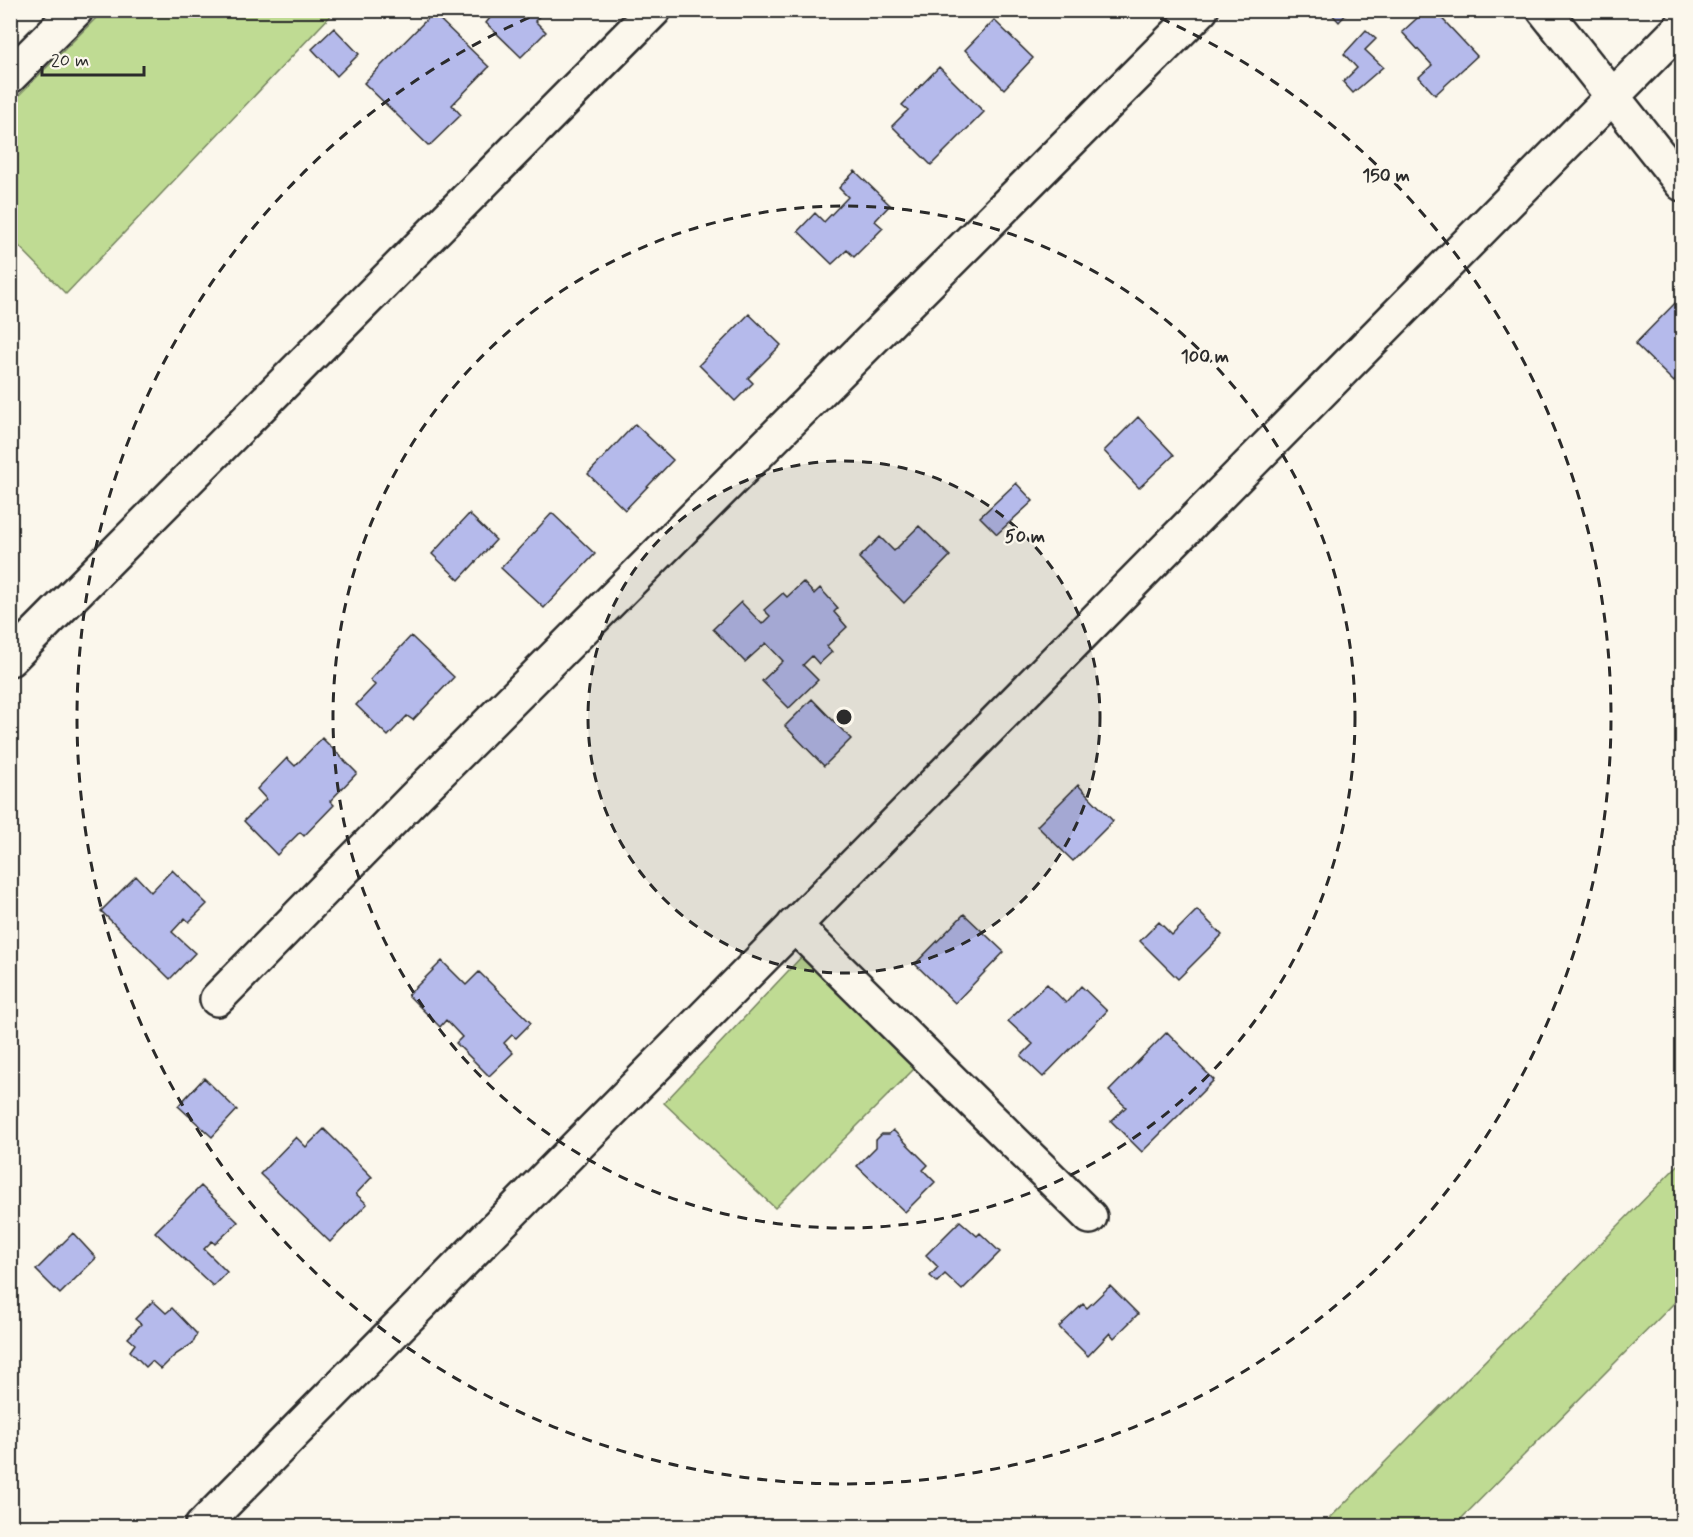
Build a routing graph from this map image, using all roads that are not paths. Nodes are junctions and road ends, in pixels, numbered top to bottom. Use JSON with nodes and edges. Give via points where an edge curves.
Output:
{"nodes":[{"id":1,"x":76,"y":10,"type":"edge"},
{"id":2,"x":654,"y":10,"type":"edge"},
{"id":3,"x":1201,"y":10,"type":"edge"},
{"id":4,"x":1544,"y":10,"type":"edge"},
{"id":5,"x":1683,"y":27,"type":"edge"},
{"id":6,"x":10,"y":76,"type":"edge"},
{"id":7,"x":1613,"y":98,"type":"junction"},
{"id":8,"x":1683,"y":184,"type":"edge"},
{"id":9,"x":10,"y":659,"type":"edge"},
{"id":10,"x":794,"y":925,"type":"junction"},
{"id":11,"x":217,"y":999,"type":"dead end"},
{"id":12,"x":1090,"y":1217,"type":"dead end"},
{"id":13,"x":202,"y":1527,"type":"edge"}],
"edges":[{"from":1,"to":6,"type":"street"},
{"from":2,"to":9,"type":"street"},
{"from":3,"to":11,"type":"street"},
{"from":4,"to":7,"type":"street"},
{"from":5,"to":7,"type":"street"},
{"from":7,"to":8,"type":"street"},
{"from":7,"to":10,"type":"street"},
{"from":10,"to":12,"type":"street"},
{"from":10,"to":13,"type":"street"}]}
